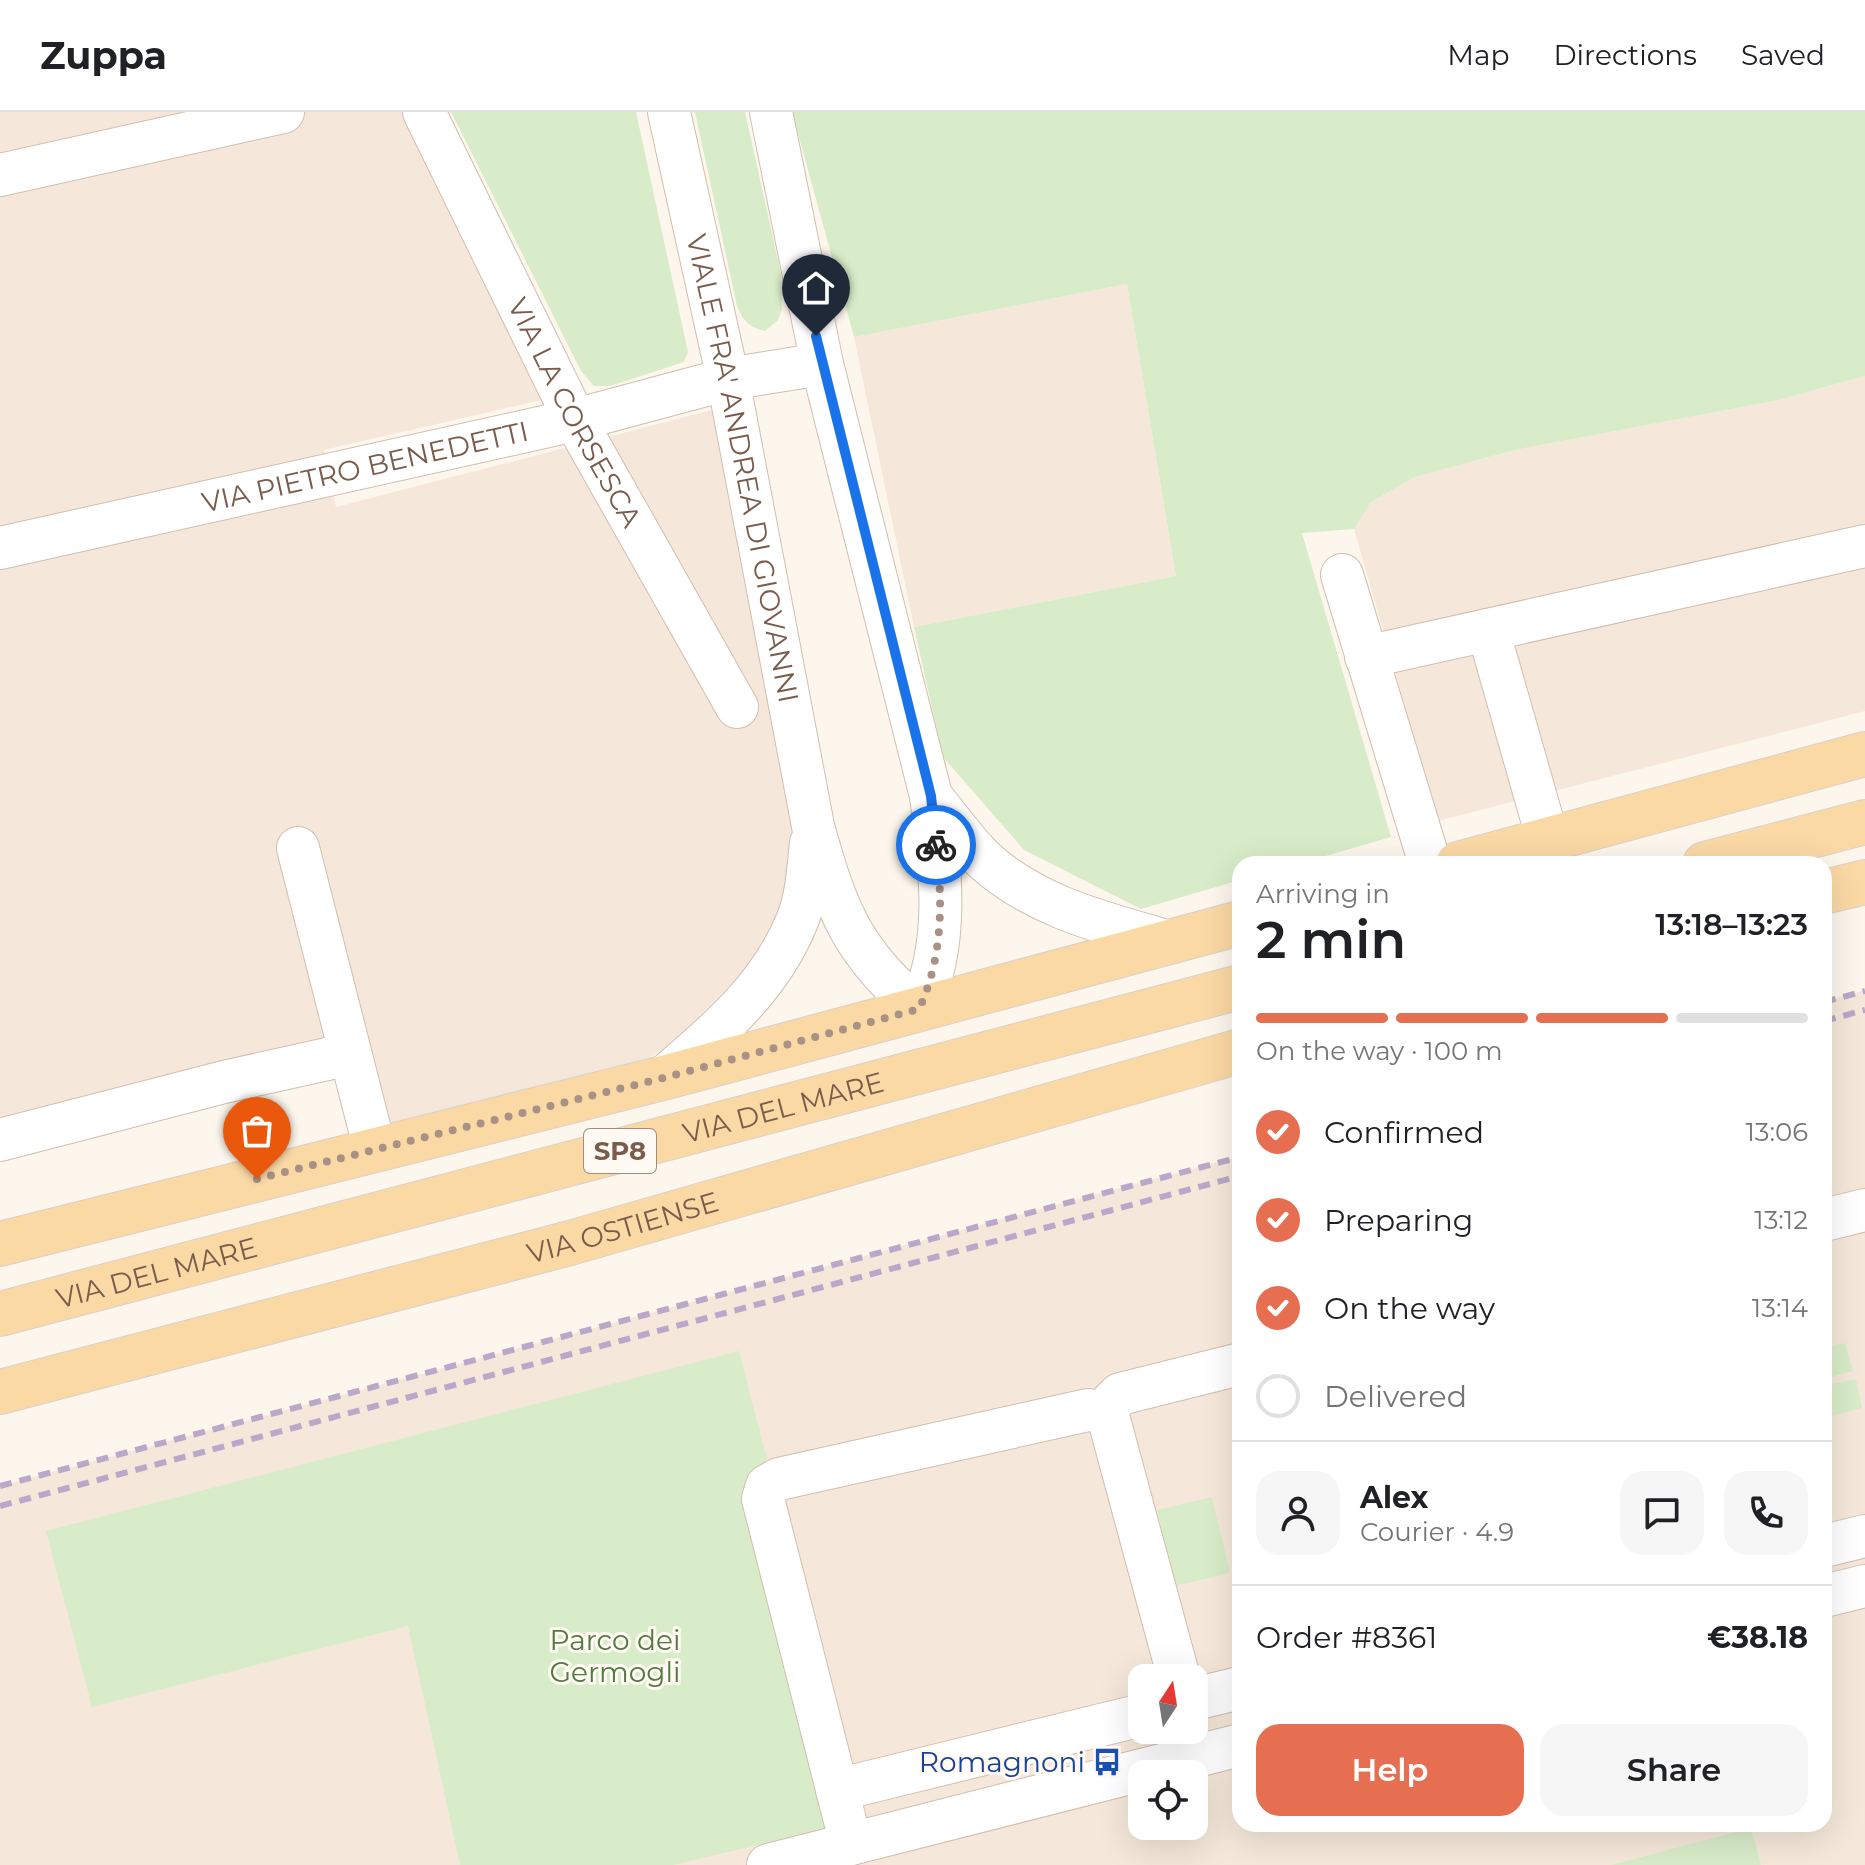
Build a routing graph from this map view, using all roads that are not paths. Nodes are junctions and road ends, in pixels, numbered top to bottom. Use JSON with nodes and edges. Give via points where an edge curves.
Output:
{"nodes":[{"id":1,"x":283,"y":112,"type":"edge"},
{"id":2,"x":424,"y":112,"type":"edge"},
{"id":3,"x":669,"y":112,"type":"edge"},
{"id":4,"x":771,"y":112,"type":"edge"},
{"id":5,"x":0,"y":175,"type":"edge"},
{"id":6,"x":822,"y":364,"type":"junction"},
{"id":7,"x":728,"y":379,"type":"junction"},
{"id":8,"x":575,"y":420,"type":"junction"},
{"id":9,"x":1865,"y":546,"type":"edge"},
{"id":10,"x":0,"y":548,"type":"edge"},
{"id":11,"x":1342,"y":575,"type":"dead end"},
{"id":12,"x":1488,"y":630,"type":"junction"},
{"id":13,"x":1366,"y":657,"type":"junction"},
{"id":14,"x":737,"y":707,"type":"dead end"},
{"id":15,"x":1865,"y":754,"type":"edge"},
{"id":16,"x":931,"y":796,"type":"junction"},
{"id":17,"x":1865,"y":822,"type":"edge"},
{"id":18,"x":813,"y":826,"type":"junction"},
{"id":19,"x":1548,"y":840,"type":"junction"},
{"id":20,"x":298,"y":848,"type":"dead end"},
{"id":21,"x":1428,"y":856,"type":"edge"},
{"id":22,"x":1488,"y":856,"type":"edge"},
{"id":23,"x":1735,"y":856,"type":"edge"},
{"id":24,"x":1865,"y":882,"type":"edge"},
{"id":25,"x":1832,"y":890,"type":"edge"},
{"id":26,"x":1232,"y":925,"type":"edge"},
{"id":27,"x":1170,"y":942,"type":"junction"},
{"id":28,"x":1232,"y":989,"type":"edge"},
{"id":29,"x":919,"y":1009,"type":"junction"},
{"id":30,"x":1232,"y":1053,"type":"edge"},
{"id":31,"x":350,"y":1054,"type":"junction"},
{"id":32,"x":663,"y":1078,"type":"junction"},
{"id":33,"x":0,"y":1140,"type":"edge"},
{"id":34,"x":375,"y":1150,"type":"junction"},
{"id":35,"x":1865,"y":1210,"type":"edge"},
{"id":36,"x":1832,"y":1218,"type":"edge"},
{"id":37,"x":0,"y":1244,"type":"edge"},
{"id":38,"x":0,"y":1314,"type":"edge"},
{"id":39,"x":1232,"y":1366,"type":"edge"},
{"id":40,"x":0,"y":1392,"type":"edge"},
{"id":41,"x":1088,"y":1410,"type":"dead end"},
{"id":42,"x":1865,"y":1536,"type":"edge"},
{"id":43,"x":1832,"y":1544,"type":"edge"},
{"id":44,"x":1865,"y":1586,"type":"edge"},
{"id":45,"x":1832,"y":1594,"type":"edge"},
{"id":46,"x":1144,"y":1628,"type":"dead end"},
{"id":47,"x":1153,"y":1664,"type":"edge"},
{"id":48,"x":1175,"y":1664,"type":"edge"},
{"id":49,"x":1232,"y":1690,"type":"edge"},
{"id":50,"x":1208,"y":1696,"type":"edge"},
{"id":51,"x":1128,"y":1718,"type":"edge"},
{"id":52,"x":1193,"y":1744,"type":"edge"},
{"id":53,"x":1208,"y":1744,"type":"edge"},
{"id":54,"x":1232,"y":1745,"type":"edge"},
{"id":55,"x":837,"y":1790,"type":"junction"},
{"id":56,"x":851,"y":1844,"type":"junction"},
{"id":57,"x":785,"y":1863,"type":"edge"}],
"edges":[{"from":1,"to":5,"type":"street"},
{"from":2,"to":8,"type":"street","name":"VIA LA CORSESCA"},
{"from":3,"to":7,"type":"street","name":"VIALE FRA' ANDREA DI GIOVANNI"},
{"from":4,"to":6,"type":"street"},
{"from":6,"to":7,"type":"street","name":"VIA PIETRO BENEDETTI"},
{"from":6,"to":16,"type":"street"},
{"from":7,"to":8,"type":"street","name":"VIA PIETRO BENEDETTI"},
{"from":7,"to":18,"type":"street","name":"VIALE FRA' ANDREA DI GIOVANNI"},
{"from":8,"to":10,"type":"street","name":"VIA PIETRO BENEDETTI"},
{"from":8,"to":14,"type":"street","name":"VIA LA CORSESCA"},
{"from":9,"to":12,"type":"street"},
{"from":11,"to":13,"type":"street"},
{"from":12,"to":13,"type":"street"},
{"from":12,"to":19,"type":"street"},
{"from":13,"to":21,"type":"street"},
{"from":15,"to":19,"type":"main road"},
{"from":16,"to":27,"type":"street","via":[[983,859],[1018,885],[1066,910]]},
{"from":16,"to":29,"type":"street","via":[[940,926],[932,976]]},
{"from":17,"to":23,"type":"main road"},
{"from":18,"to":29,"type":"street","name":"VIALE FRA' ANDREA DI GIOVANNI","via":[[832,891],[854,937],[873,966]]},
{"from":18,"to":32,"type":"street","name":"VIALE FRA' ANDREA DI GIOVANNI","via":[[798,919],[774,964],[745,1004]]},
{"from":19,"to":22,"type":"main road"},
{"from":20,"to":31,"type":"street"},
{"from":24,"to":25,"type":"main road"},
{"from":26,"to":27,"type":"main road"},
{"from":27,"to":29,"type":"main road"},
{"from":28,"to":38,"type":"main road","name":"VIA DEL MARE","number":"SP8"},
{"from":29,"to":32,"type":"main road"},
{"from":30,"to":40,"type":"main road","name":"VIA OSTIENSE","via":[[570,1243]]},
{"from":31,"to":33,"type":"street"},
{"from":31,"to":34,"type":"street"},
{"from":32,"to":34,"type":"main road"},
{"from":34,"to":37,"type":"main road"},
{"from":35,"to":36,"type":"street"},
{"from":39,"to":48,"type":"street","via":[[1120,1394],[1110,1404],[1108,1416]]},
{"from":41,"to":55,"type":"street","via":[[779,1479],[767,1486],[763,1499]]},
{"from":42,"to":43,"type":"street"},
{"from":44,"to":45,"type":"street"},
{"from":46,"to":47,"type":"street"},
{"from":49,"to":50,"type":"street"},
{"from":51,"to":55,"type":"street"},
{"from":52,"to":56,"type":"street"},
{"from":53,"to":54,"type":"street"},
{"from":55,"to":56,"type":"street"},
{"from":56,"to":57,"type":"street"}]}
